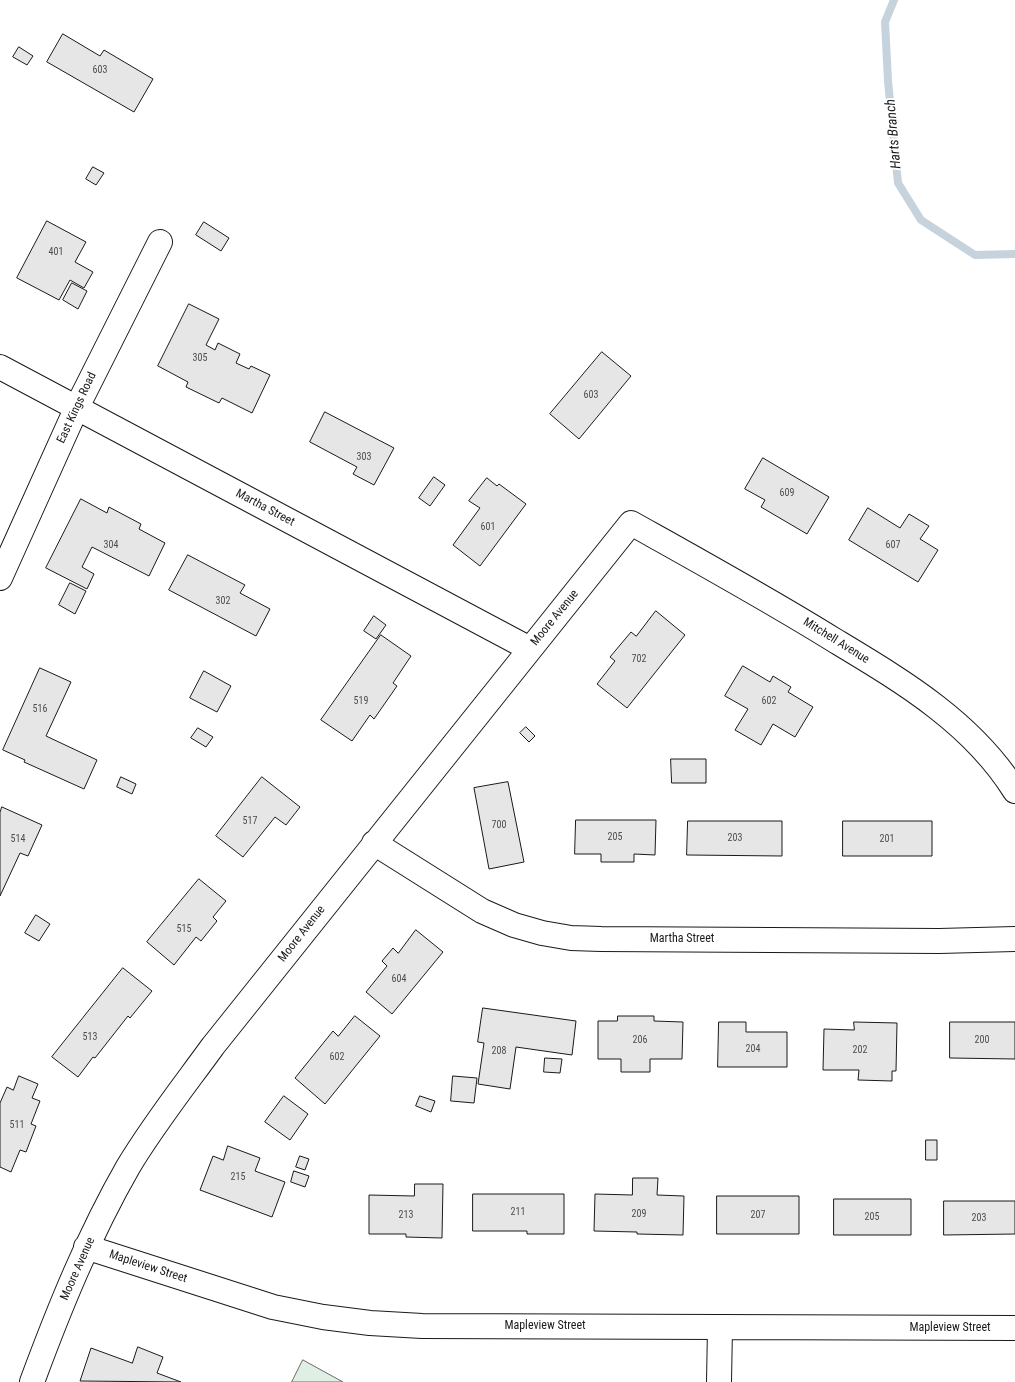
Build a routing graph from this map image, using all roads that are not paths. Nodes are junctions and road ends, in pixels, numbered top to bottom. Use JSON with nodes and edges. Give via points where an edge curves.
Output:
{"nodes":[{"id":1,"x":160,"y":242,"type":"dead end"},
{"id":2,"x":0,"y":367,"type":"edge"},
{"id":3,"x":77,"y":407,"type":"junction"},
{"id":4,"x":631,"y":522,"type":"joint"},
{"id":5,"x":0,"y":578,"type":"edge"},
{"id":6,"x":530,"y":649,"type":"junction"},
{"id":7,"x":1015,"y":791,"type":"edge"},
{"id":8,"x":374,"y":843,"type":"junction"},
{"id":9,"x":1015,"y":939,"type":"edge"},
{"id":10,"x":86,"y":1247,"type":"junction"},
{"id":11,"x":720,"y":1328,"type":"junction"},
{"id":12,"x":1015,"y":1328,"type":"edge"},
{"id":13,"x":32,"y":1382,"type":"edge"},
{"id":14,"x":720,"y":1382,"type":"edge"}],
"edges":[{"from":1,"to":3,"type":"street","name":"East Kings Road"},
{"from":2,"to":3,"type":"street","name":"Martha Street"},
{"from":3,"to":5,"type":"street","name":"East Kings Road"},
{"from":3,"to":6,"type":"street","name":"Martha Street"},
{"from":4,"to":6,"type":"street","name":"Moore Avenue"},
{"from":4,"to":7,"type":"street","name":"Mitchell Avenue","via":[[804,621],[938,706],[970,735],[1005,774]]},
{"from":6,"to":8,"type":"street","name":"Moore Avenue"},
{"from":8,"to":9,"type":"street","name":"Martha Street","via":[[482,912],[514,925],[571,938]]},
{"from":8,"to":10,"type":"street","name":"Moore Avenue","via":[[213,1046],[162,1116],[128,1167]]},
{"from":10,"to":11,"type":"street","name":"Mapleview Street","via":[[273,1307],[323,1317],[422,1326]]},
{"from":10,"to":13,"type":"street","name":"Moore Avenue"},
{"from":11,"to":12,"type":"street","name":"Mapleview Street"},
{"from":11,"to":14,"type":"street"}]}
